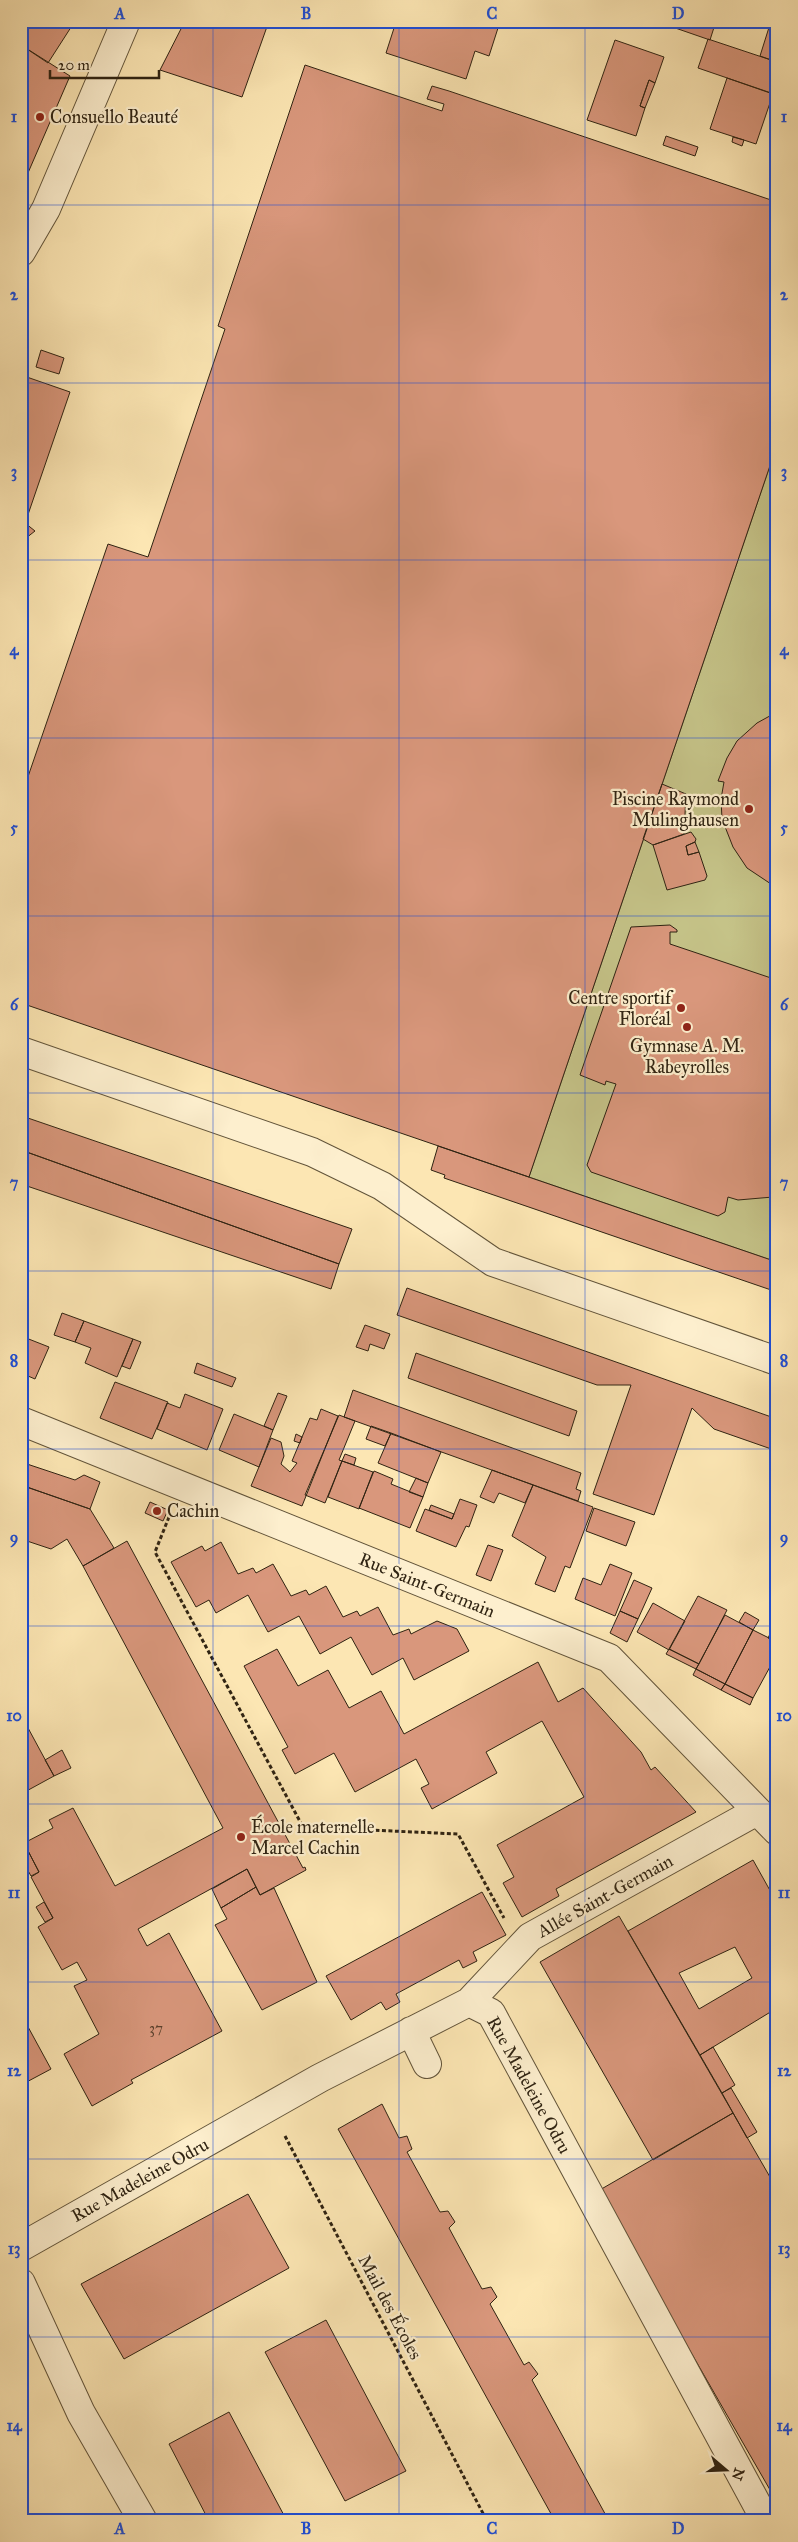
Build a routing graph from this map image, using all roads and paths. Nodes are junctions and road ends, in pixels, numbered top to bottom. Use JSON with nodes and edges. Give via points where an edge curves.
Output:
{"nodes":[{"id":1,"x":126,"y":21,"type":"edge"},
{"id":2,"x":21,"y":252,"type":"edge"},
{"id":3,"x":21,"y":1051,"type":"edge"},
{"id":4,"x":777,"y":1361,"type":"edge"},
{"id":5,"x":21,"y":1422,"type":"edge"},
{"id":6,"x":181,"y":1486,"type":"junction"},
{"id":7,"x":757,"y":1811,"type":"junction"},
{"id":8,"x":777,"y":1831,"type":"edge"},
{"id":9,"x":521,"y":1947,"type":"junction"},
{"id":10,"x":468,"y":2002,"type":"junction"},
{"id":11,"x":411,"y":2031,"type":"junction"},
{"id":12,"x":427,"y":2064,"type":"dead end"},
{"id":13,"x":269,"y":2106,"type":"junction"},
{"id":14,"x":21,"y":2246,"type":"edge"},
{"id":15,"x":21,"y":2283,"type":"edge"},
{"id":16,"x":143,"y":2521,"type":"edge"},
{"id":17,"x":487,"y":2521,"type":"edge"},
{"id":18,"x":766,"y":2521,"type":"edge"}],
"edges":[{"from":1,"to":2,"type":"street","via":[[46,209]]},
{"from":3,"to":4,"type":"street","via":[[312,1152],[382,1186],[493,1262]]},
{"from":5,"to":6,"type":"street","name":"Rue Saint-Germain"},
{"from":6,"to":7,"type":"street","name":"Rue Saint-Germain","via":[[609,1658]]},
{"from":6,"to":9,"type":"path","via":[[155,1552],[303,1827],[458,1834]]},
{"from":7,"to":8,"type":"street","name":"Rue Saint-Germain"},
{"from":7,"to":9,"type":"street","name":"Allée Saint-Germain","via":[[530,1937]]},
{"from":9,"to":10,"type":"street","name":"Allée Saint-Germain"},
{"from":10,"to":11,"type":"street","name":"Rue Madeleine Odru"},
{"from":10,"to":18,"type":"street","name":"Rue Madeleine Odru","via":[[491,2013]]},
{"from":11,"to":12,"type":"street"},
{"from":11,"to":13,"type":"street","name":"Rue Madeleine Odru"},
{"from":13,"to":14,"type":"street","name":"Rue Madeleine Odru"},
{"from":13,"to":17,"type":"path","name":"Mail des Écoles"},
{"from":15,"to":16,"type":"street","via":[[80,2414]]}]}
